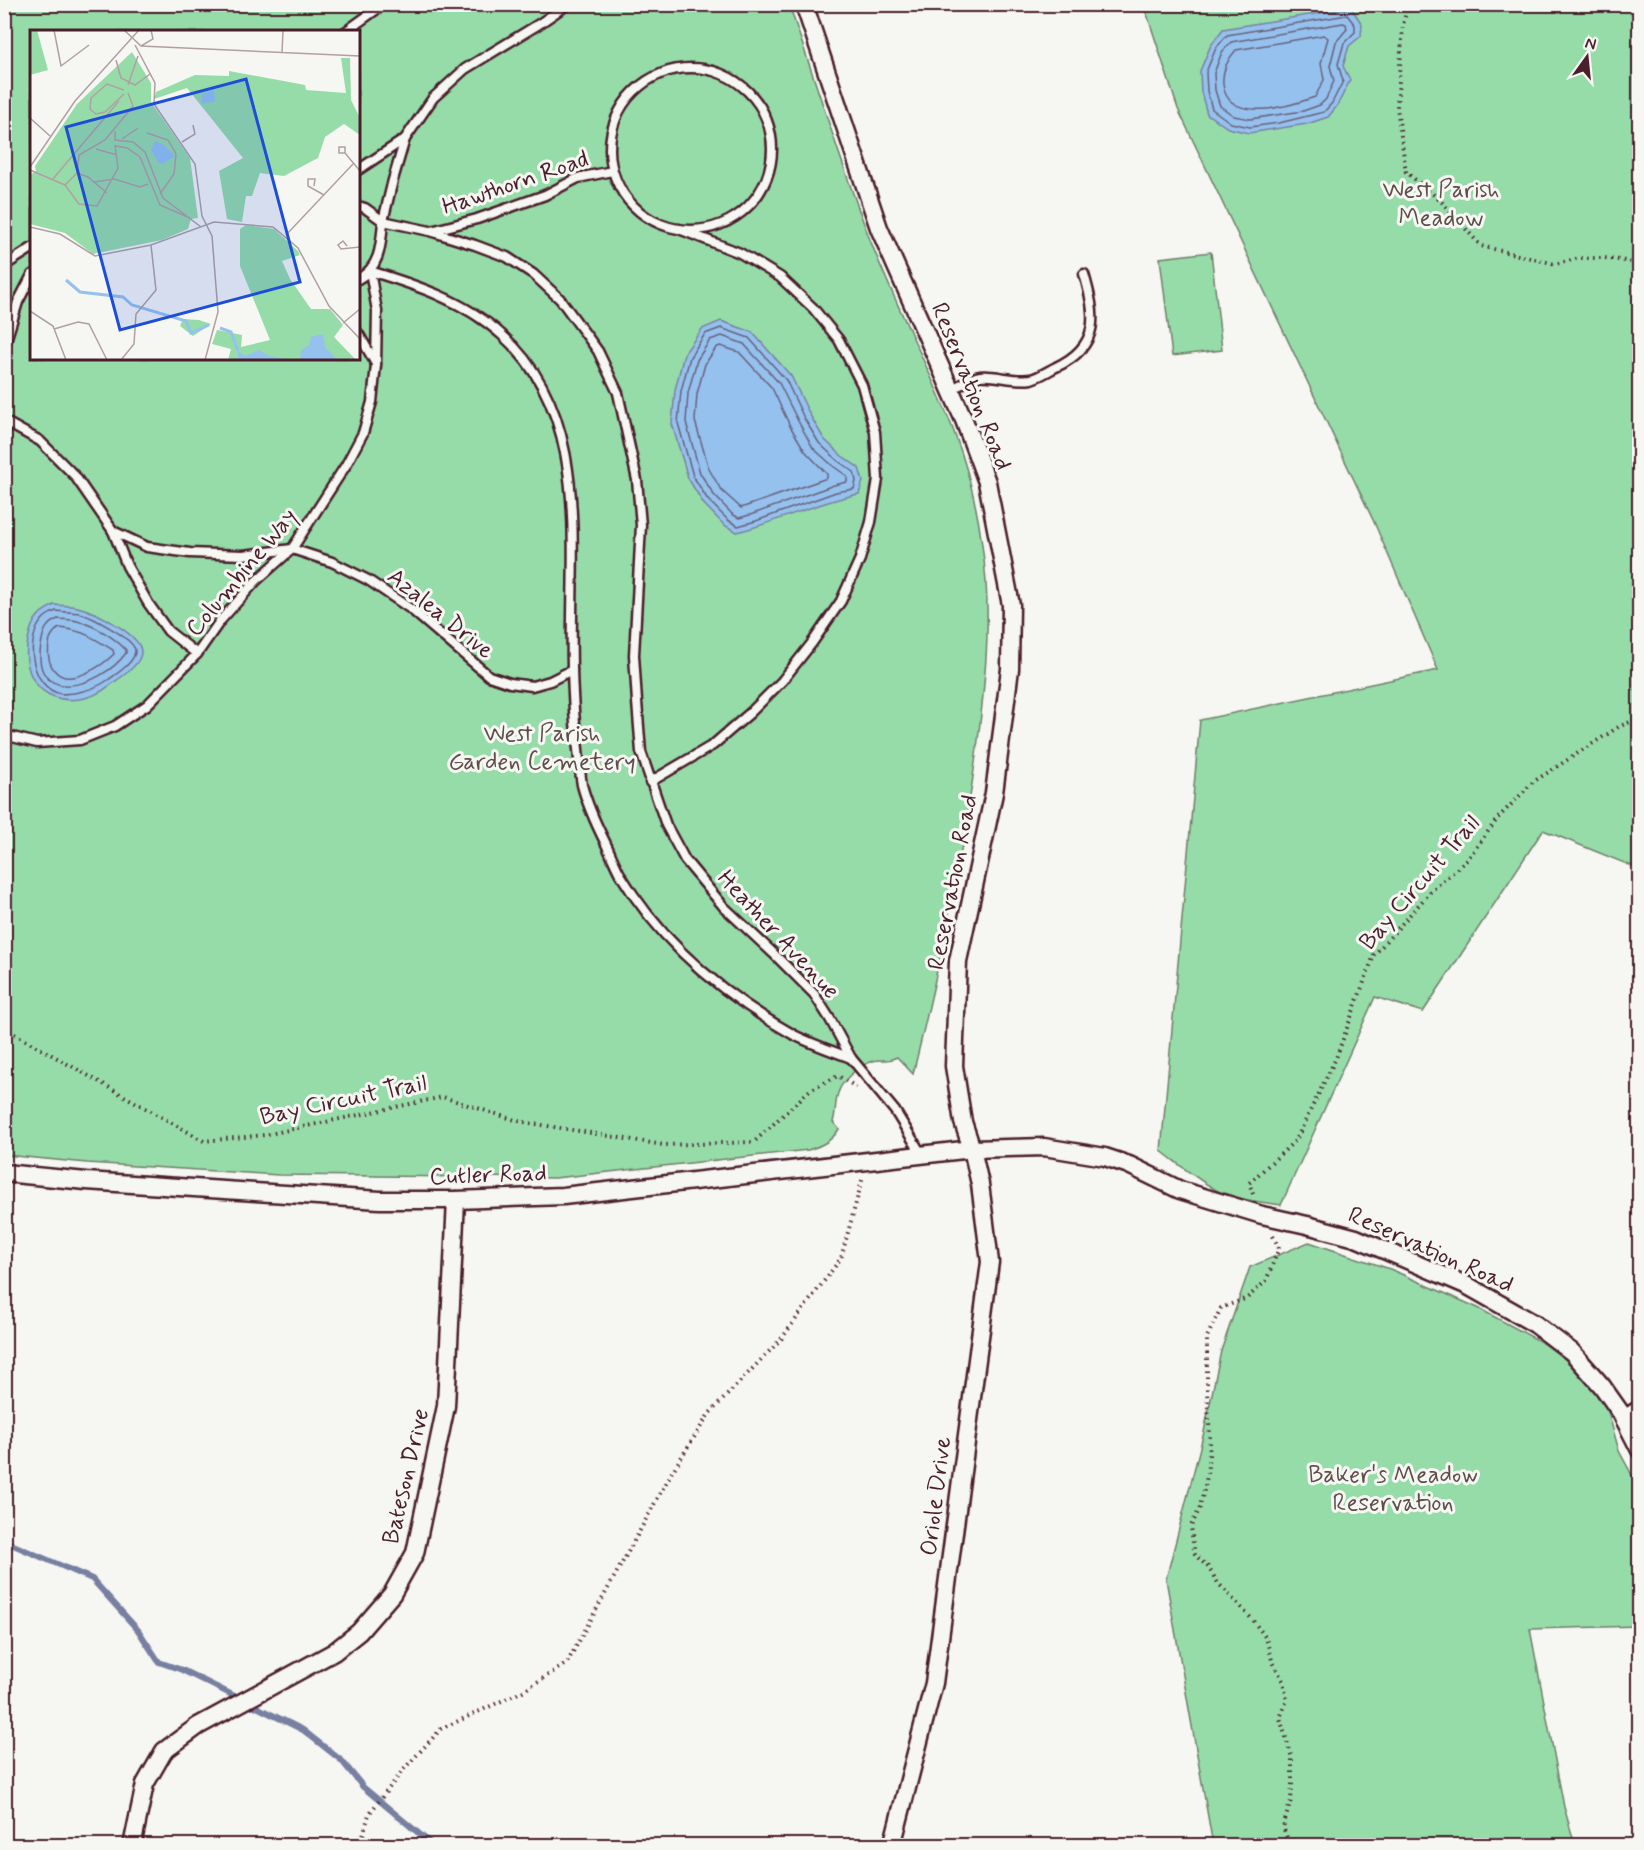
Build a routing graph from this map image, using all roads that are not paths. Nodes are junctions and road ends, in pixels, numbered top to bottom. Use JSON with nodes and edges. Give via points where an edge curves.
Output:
{"nodes":[{"id":1,"x":384,"y":4,"type":"edge"},
{"id":2,"x":568,"y":4,"type":"edge"},
{"id":3,"x":804,"y":4,"type":"edge"},
{"id":4,"x":348,"y":30,"type":"edge"},
{"id":5,"x":405,"y":139,"type":"junction"},
{"id":6,"x":360,"y":169,"type":"edge"},
{"id":7,"x":612,"y":171,"type":"junction"},
{"id":8,"x":360,"y":207,"type":"edge"},
{"id":9,"x":383,"y":221,"type":"junction"},
{"id":10,"x":679,"y":230,"type":"junction"},
{"id":11,"x":430,"y":231,"type":"junction"},
{"id":12,"x":30,"y":249,"type":"edge"},
{"id":13,"x":4,"y":266,"type":"edge"},
{"id":14,"x":370,"y":271,"type":"junction"},
{"id":15,"x":1084,"y":274,"type":"dead end"},
{"id":16,"x":360,"y":278,"type":"edge"},
{"id":17,"x":30,"y":279,"type":"edge"},
{"id":18,"x":360,"y":337,"type":"edge"},
{"id":19,"x":4,"y":347,"type":"edge"},
{"id":20,"x":376,"y":365,"type":"junction"},
{"id":21,"x":951,"y":390,"type":"junction"},
{"id":22,"x":4,"y":421,"type":"edge"},
{"id":23,"x":113,"y":531,"type":"junction"},
{"id":24,"x":292,"y":549,"type":"junction"},
{"id":25,"x":197,"y":654,"type":"junction"},
{"id":26,"x":572,"y":670,"type":"junction"},
{"id":27,"x":4,"y":735,"type":"edge"},
{"id":28,"x":650,"y":782,"type":"junction"},
{"id":29,"x":851,"y":1058,"type":"junction"},
{"id":30,"x":972,"y":1149,"type":"junction"},
{"id":31,"x":922,"y":1155,"type":"junction"},
{"id":32,"x":4,"y":1173,"type":"edge"},
{"id":33,"x":456,"y":1200,"type":"junction"},
{"id":34,"x":1640,"y":1409,"type":"edge"},
{"id":35,"x":1624,"y":1419,"type":"junction"},
{"id":36,"x":1640,"y":1450,"type":"edge"},
{"id":37,"x":132,"y":1845,"type":"edge"},
{"id":38,"x":892,"y":1845,"type":"edge"}],
"edges":[{"from":1,"to":4,"type":"lane"},
{"from":2,"to":5,"type":"lane","via":[[465,69],[433,98]]},
{"from":3,"to":21,"type":"street","name":"Reservation Road","via":[[879,228]]},
{"from":5,"to":6,"type":"lane"},
{"from":5,"to":9,"type":"lane"},
{"from":7,"to":10,"type":"lane","via":[[634,207],[650,219]]},
{"from":7,"to":10,"type":"lane","via":[[609,145],[614,119],[628,97],[647,80],[671,69],[697,67],[723,74],[745,87],[762,107],[771,132],[773,158],[766,183],[751,205],[730,220],[705,229]]},
{"from":7,"to":11,"type":"lane","name":"Hawthorn Road","via":[[578,178],[477,219]]},
{"from":8,"to":9,"type":"lane","name":"Heather Avenue"},
{"from":9,"to":11,"type":"lane","name":"Heather Avenue"},
{"from":9,"to":14,"type":"lane","via":[[379,254]]},
{"from":10,"to":28,"type":"lane","via":[[740,253],[780,276],[839,340],[862,385],[875,432],[878,479],[860,560],[841,601],[812,643],[782,681],[713,745]]},
{"from":11,"to":28,"type":"lane","name":"Heather Avenue","via":[[507,257],[533,274],[582,327],[618,393],[637,480],[640,525],[634,655],[641,752]]},
{"from":12,"to":13,"type":"lane"},
{"from":14,"to":16,"type":"lane"},
{"from":14,"to":20,"type":"lane","name":"Columbine Way","via":[[377,311]]},
{"from":14,"to":26,"type":"lane","via":[[433,292],[469,311],[501,333],[523,356],[542,385],[558,423],[568,465],[573,519]]},
{"from":15,"to":21,"type":"lane","via":[[1093,303],[1092,327],[1082,351],[1031,379],[980,376]]},
{"from":17,"to":19,"type":"lane"},
{"from":18,"to":20,"type":"lane"},
{"from":20,"to":24,"type":"lane","name":"Columbine Way","via":[[372,402],[363,433]]},
{"from":21,"to":30,"type":"street","name":"Reservation Road","via":[[987,482],[1011,605],[1010,669],[994,793],[958,961],[954,1066],[963,1122]]},
{"from":22,"to":23,"type":"lane","via":[[40,441],[75,476]]},
{"from":23,"to":24,"type":"lane","name":"Azalea Drive","via":[[147,547],[190,553],[243,555]]},
{"from":23,"to":25,"type":"lane","via":[[148,603],[168,632]]},
{"from":24,"to":25,"type":"lane","name":"Columbine Way","via":[[256,581]]},
{"from":24,"to":26,"type":"lane","name":"Azalea Drive","via":[[332,562],[368,580],[412,610],[489,676],[510,684],[532,686]]},
{"from":25,"to":27,"type":"lane","name":"Columbine Way","via":[[147,705],[115,726],[80,740],[37,743]]},
{"from":26,"to":29,"type":"lane","via":[[582,785],[596,825],[641,905],[680,952],[719,985],[796,1036]]},
{"from":28,"to":29,"type":"lane","name":"Heather Avenue","via":[[666,825],[685,860],[724,907],[813,994]]},
{"from":29,"to":31,"type":"lane","name":"Heather Avenue","via":[[895,1111]]},
{"from":30,"to":31,"type":"street","name":"Cutler Road"},
{"from":30,"to":35,"type":"street","name":"Reservation Road","via":[[1044,1147],[1105,1157],[1180,1190],[1356,1238],[1468,1286],[1535,1324],[1572,1353],[1602,1386]]},
{"from":30,"to":38,"type":"street","name":"Oriole Drive","via":[[990,1262],[934,1683]]},
{"from":31,"to":33,"type":"street","name":"Cutler Road","via":[[563,1196]]},
{"from":32,"to":33,"type":"street","name":"Cutler Road","via":[[380,1200]]},
{"from":33,"to":37,"type":"street","name":"Bateson Drive","via":[[446,1406],[415,1553],[392,1594],[359,1632],[334,1652],[198,1726],[164,1751],[146,1784]]},
{"from":34,"to":35,"type":"street"},
{"from":35,"to":36,"type":"street","name":"Reservation Road"}]}
